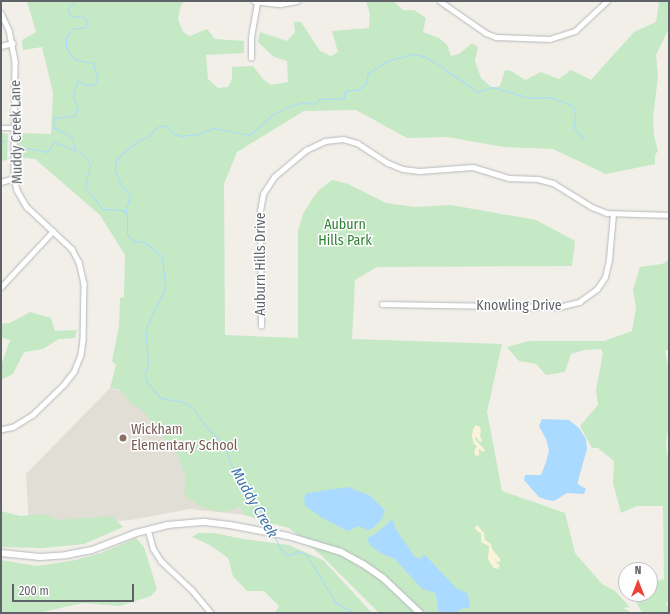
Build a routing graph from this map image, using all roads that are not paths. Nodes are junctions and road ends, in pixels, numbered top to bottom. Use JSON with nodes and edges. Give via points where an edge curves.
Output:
{"nodes":[{"id":1,"x":297,"y":1,"type":"edge"},
{"id":2,"x":440,"y":1,"type":"edge"},
{"id":3,"x":607,"y":1,"type":"edge"},
{"id":4,"x":255,"y":2,"type":"edge"},
{"id":5,"x":1,"y":13,"type":"edge"},
{"id":6,"x":13,"y":43,"type":"junction"},
{"id":7,"x":1,"y":46,"type":"edge"},
{"id":8,"x":251,"y":58,"type":"dead end"},
{"id":9,"x":1,"y":128,"type":"edge"},
{"id":10,"x":15,"y":128,"type":"junction"},
{"id":11,"x":14,"y":178,"type":"junction"},
{"id":12,"x":1,"y":182,"type":"edge"},
{"id":13,"x":613,"y":214,"type":"junction"},
{"id":14,"x":669,"y":215,"type":"edge"},
{"id":15,"x":53,"y":231,"type":"junction"},
{"id":16,"x":1,"y":287,"type":"edge"},
{"id":17,"x":382,"y":304,"type":"dead end"},
{"id":18,"x":261,"y":326,"type":"dead end"},
{"id":19,"x":1,"y":430,"type":"edge"},
{"id":20,"x":148,"y":529,"type":"junction"},
{"id":21,"x":1,"y":553,"type":"edge"},
{"id":22,"x":211,"y":613,"type":"edge"},
{"id":23,"x":420,"y":613,"type":"edge"}],
"edges":[{"from":1,"to":4,"type":"street","via":[[280,4]]},
{"from":2,"to":3,"type":"street","via":[[486,33],[496,37],[550,39],[575,31]]},
{"from":4,"to":8,"type":"street"},
{"from":5,"to":6,"type":"street","name":"Muddy Creek Lane"},
{"from":6,"to":7,"type":"street"},
{"from":6,"to":10,"type":"street","name":"Muddy Creek Lane","via":[[16,71]]},
{"from":9,"to":10,"type":"street"},
{"from":10,"to":11,"type":"street","name":"Muddy Creek Lane"},
{"from":11,"to":12,"type":"street"},
{"from":11,"to":15,"type":"street","name":"Muddy Creek Lane","via":[[23,202]]},
{"from":13,"to":14,"type":"street","name":"Auburn Hills Drive"},
{"from":13,"to":17,"type":"street","name":"Knowling Drive","via":[[605,277],[597,289],[579,302],[558,307]]},
{"from":13,"to":18,"type":"street","name":"Auburn Hills Drive","via":[[596,210],[561,187],[545,180],[509,178],[472,167],[415,171],[403,169],[388,163],[365,146],[353,141],[335,139],[320,142],[306,150],[274,177],[264,194],[260,211]]},
{"from":15,"to":16,"type":"street"},
{"from":15,"to":19,"type":"street","name":"Muddy Creek Lane","via":[[72,249],[84,276],[81,355],[74,372],[52,397],[24,421]]},
{"from":20,"to":21,"type":"main road","via":[[104,546],[71,555],[40,557]]},
{"from":20,"to":22,"type":"street","via":[[153,548],[161,561],[192,590]]},
{"from":20,"to":23,"type":"main road","via":[[179,523],[205,522],[288,536],[329,548],[363,564],[383,578]]}]}
